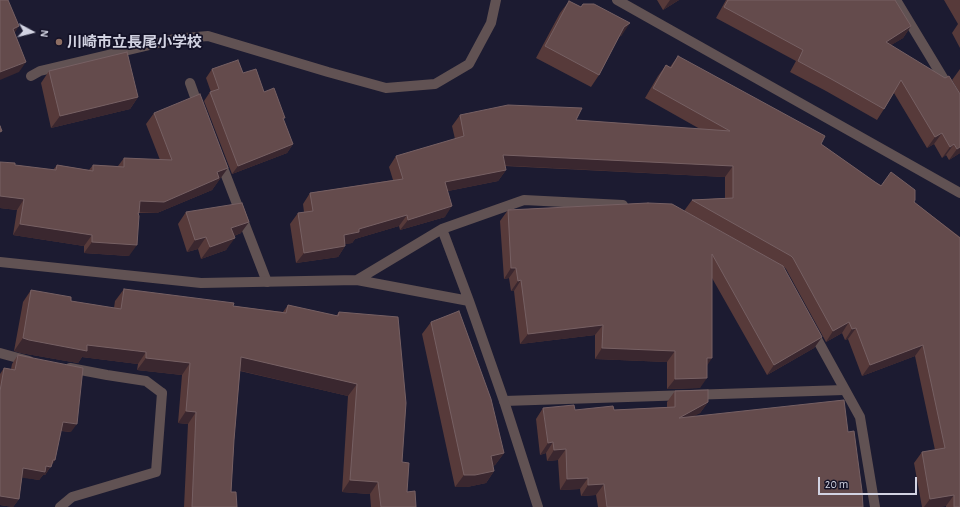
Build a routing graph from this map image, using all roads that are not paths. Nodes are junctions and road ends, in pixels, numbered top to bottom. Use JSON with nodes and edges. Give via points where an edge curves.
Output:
{"nodes":[{"id":1,"x":496,"y":0,"type":"edge"},
{"id":2,"x":617,"y":0,"type":"edge"},
{"id":3,"x":896,"y":0,"type":"edge"},
{"id":4,"x":31,"y":76,"type":"dead end"},
{"id":5,"x":190,"y":83,"type":"dead end"},
{"id":6,"x":960,"y":106,"type":"edge"},
{"id":7,"x":204,"y":120,"type":"edge"},
{"id":8,"x":215,"y":149,"type":"edge"},
{"id":9,"x":960,"y":194,"type":"edge"},
{"id":10,"x":634,"y":206,"type":"edge"},
{"id":11,"x":442,"y":230,"type":"junction"},
{"id":12,"x":0,"y":262,"type":"edge"},
{"id":13,"x":357,"y":280,"type":"junction"},
{"id":14,"x":267,"y":282,"type":"junction"},
{"id":15,"x":470,"y":301,"type":"junction"},
{"id":16,"x":807,"y":320,"type":"edge"},
{"id":17,"x":0,"y":353,"type":"edge"},
{"id":18,"x":41,"y":363,"type":"edge"},
{"id":19,"x":63,"y":367,"type":"edge"},
{"id":20,"x":844,"y":390,"type":"junction"},
{"id":21,"x":504,"y":401,"type":"junction"},
{"id":22,"x":60,"y":507,"type":"edge"},
{"id":23,"x":538,"y":507,"type":"edge"},
{"id":24,"x":875,"y":507,"type":"edge"}],
"edges":[{"from":1,"to":4,"type":"street","via":[[491,23],[469,64],[434,84],[386,88],[208,36],[174,39],[40,71]]},
{"from":2,"to":9,"type":"street"},
{"from":3,"to":6,"type":"street"},
{"from":5,"to":7,"type":"street"},
{"from":8,"to":14,"type":"street"},
{"from":10,"to":11,"type":"street","via":[[524,200]]},
{"from":11,"to":13,"type":"street"},
{"from":11,"to":15,"type":"street"},
{"from":12,"to":14,"type":"street","via":[[201,282]]},
{"from":13,"to":14,"type":"street"},
{"from":13,"to":15,"type":"street"},
{"from":15,"to":21,"type":"street"},
{"from":16,"to":20,"type":"street"},
{"from":17,"to":18,"type":"street"},
{"from":19,"to":22,"type":"street","via":[[146,381],[162,393],[156,472],[72,497]]},
{"from":20,"to":21,"type":"street"},
{"from":20,"to":24,"type":"street","via":[[860,417]]},
{"from":21,"to":23,"type":"street"}]}
